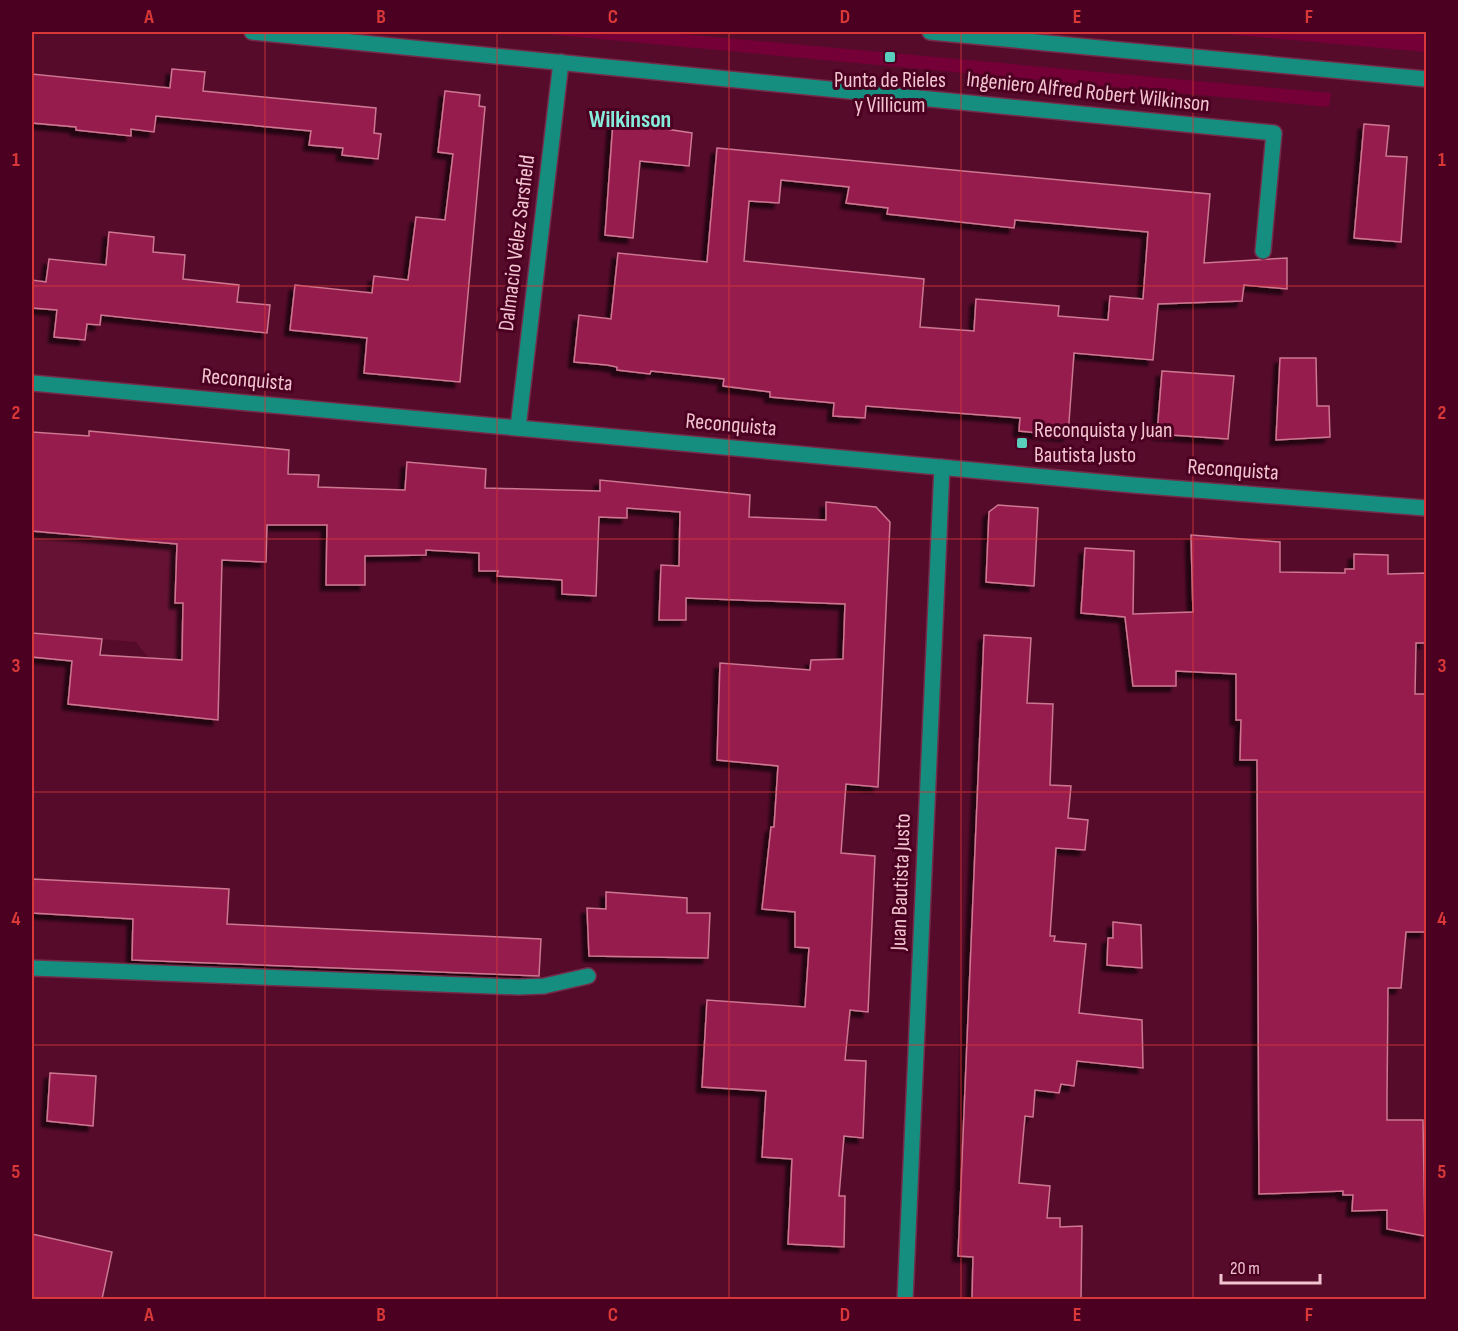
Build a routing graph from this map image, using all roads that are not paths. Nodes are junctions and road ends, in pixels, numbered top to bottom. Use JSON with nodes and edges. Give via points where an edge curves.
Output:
{"nodes":[{"id":1,"x":252,"y":32,"type":"edge"},
{"id":2,"x":930,"y":32,"type":"edge"},
{"id":3,"x":561,"y":63,"type":"junction"},
{"id":4,"x":1426,"y":79,"type":"edge"},
{"id":5,"x":1263,"y":251,"type":"dead end"},
{"id":6,"x":32,"y":383,"type":"edge"},
{"id":7,"x":518,"y":428,"type":"junction"},
{"id":8,"x":942,"y":467,"type":"junction"},
{"id":9,"x":1426,"y":508,"type":"edge"},
{"id":10,"x":32,"y":968,"type":"edge"},
{"id":11,"x":588,"y":976,"type":"dead end"},
{"id":12,"x":905,"y":1299,"type":"edge"}],
"edges":[{"from":1,"to":3,"type":"street","name":"Ingeniero Alfred Robert Wilkinson"},
{"from":2,"to":4,"type":"street"},
{"from":3,"to":5,"type":"street","name":"Ingeniero Alfred Robert Wilkinson","via":[[1274,133]]},
{"from":3,"to":7,"type":"street","name":"Dalmacio Vélez Sarsfield"},
{"from":6,"to":7,"type":"street","name":"Reconquista"},
{"from":7,"to":8,"type":"street","name":"Reconquista"},
{"from":8,"to":9,"type":"street","name":"Reconquista"},
{"from":8,"to":12,"type":"street","name":"Juan Bautista Justo"},
{"from":10,"to":11,"type":"street","via":[[518,987],[544,986]]}]}
